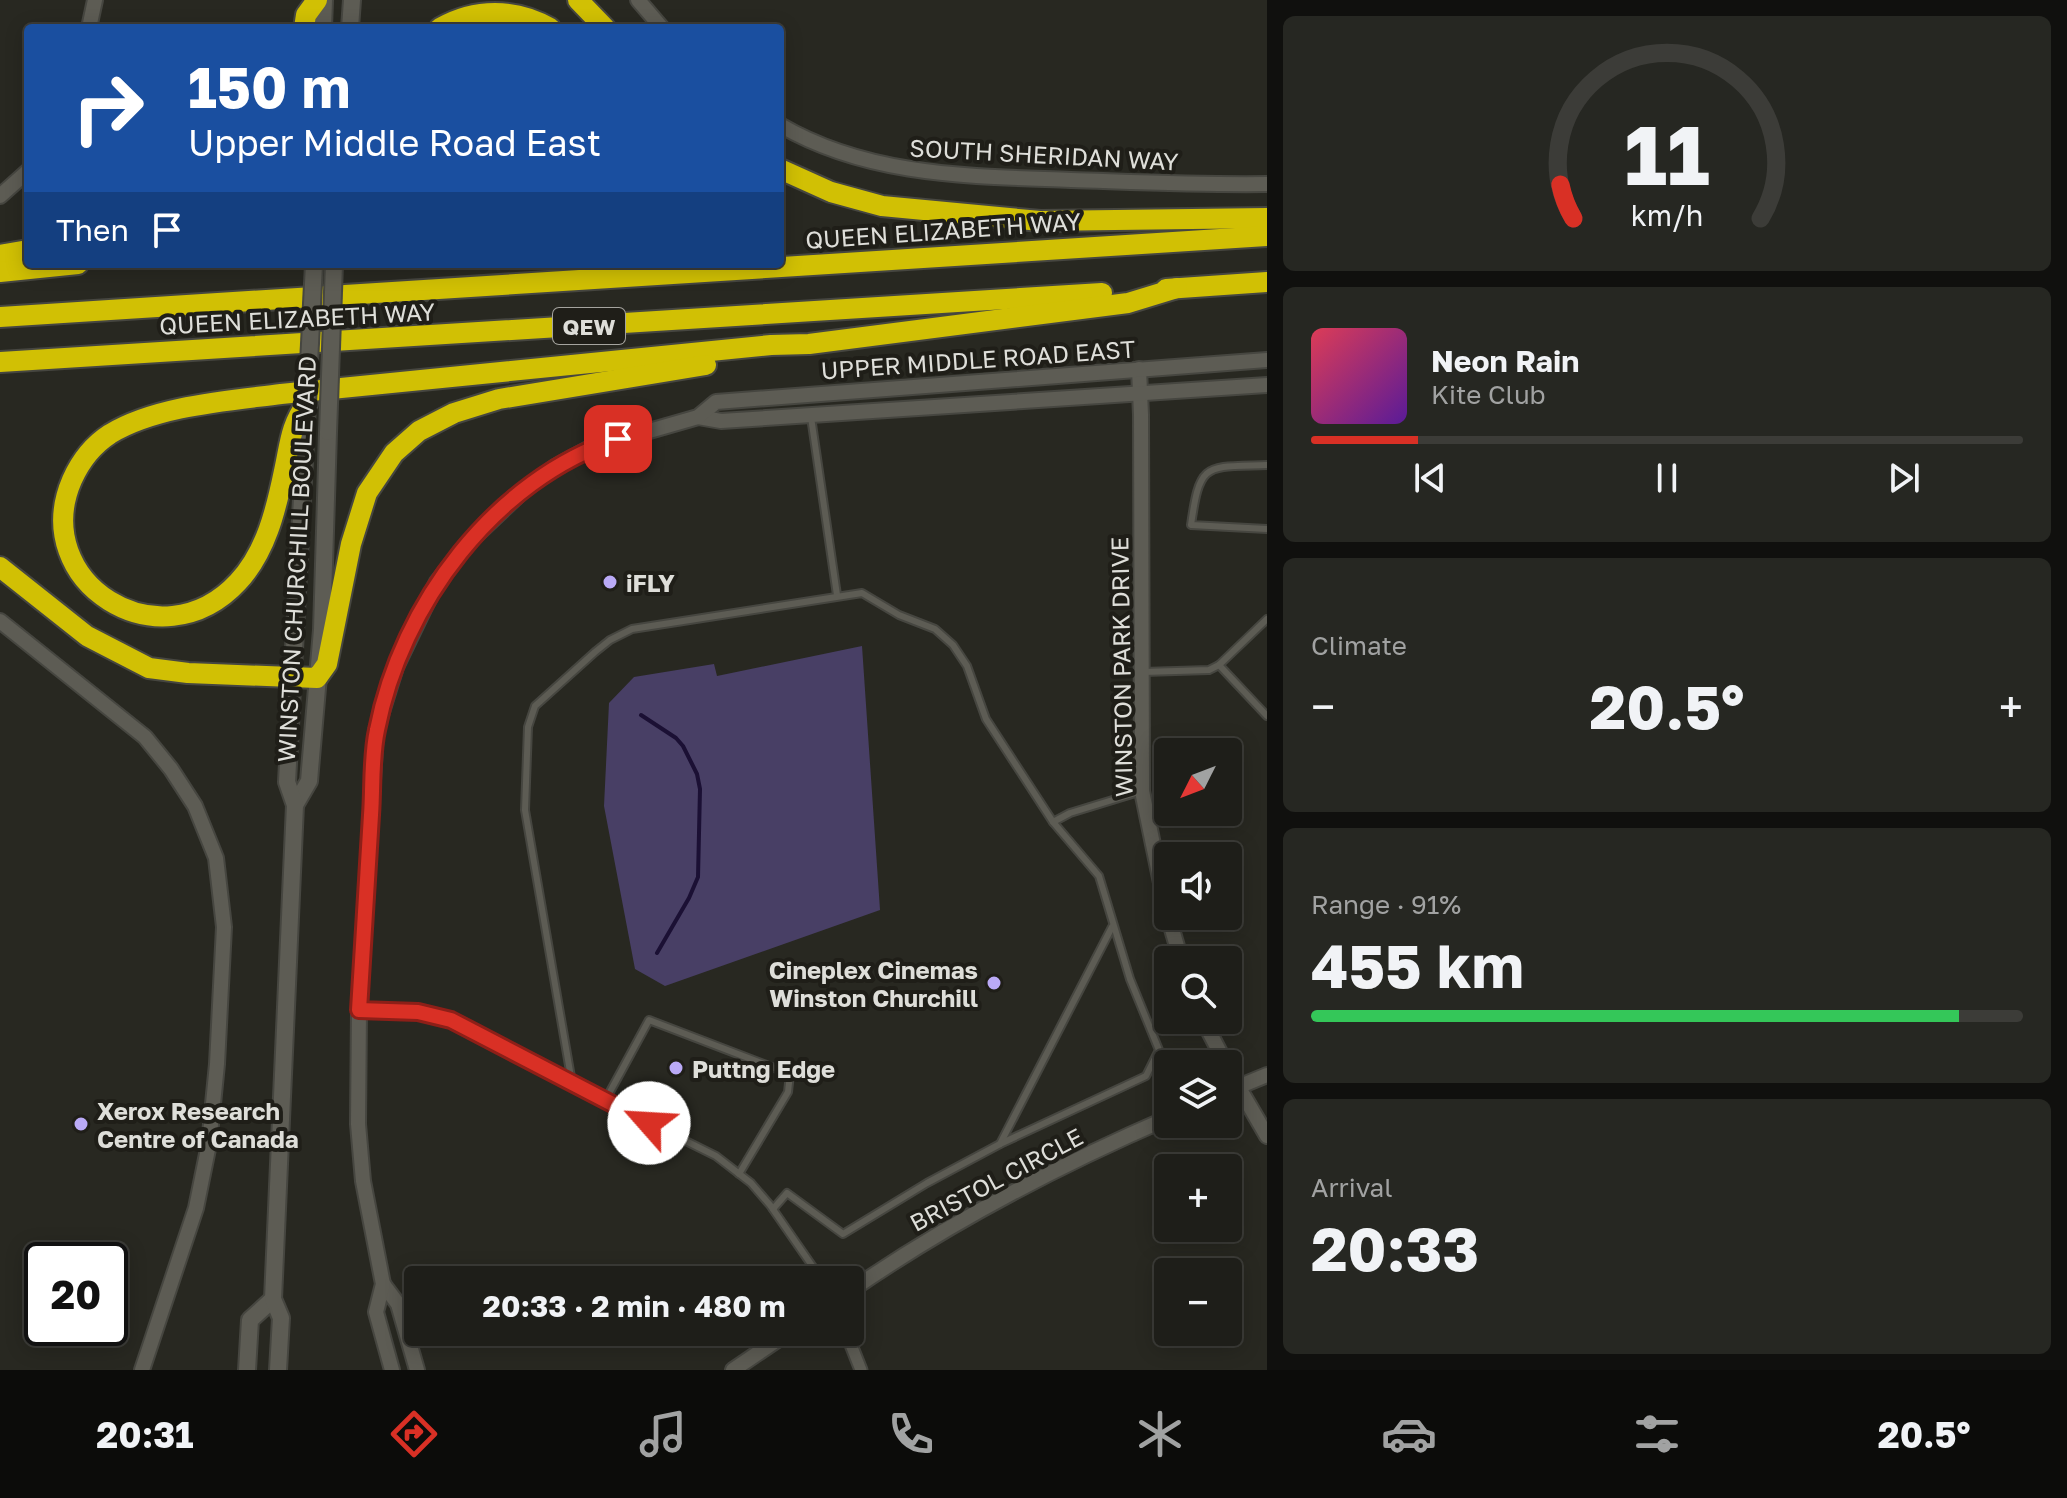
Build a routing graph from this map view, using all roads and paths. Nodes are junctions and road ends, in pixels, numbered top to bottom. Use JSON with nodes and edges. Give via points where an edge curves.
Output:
{"nodes":[{"id":1,"x":95,"y":0,"type":"edge"},
{"id":2,"x":317,"y":0,"type":"edge"},
{"id":3,"x":324,"y":0,"type":"edge"},
{"id":4,"x":352,"y":0,"type":"edge"},
{"id":5,"x":578,"y":0,"type":"edge"},
{"id":6,"x":638,"y":0,"type":"edge"},
{"id":7,"x":90,"y":24,"type":"edge"},
{"id":8,"x":305,"y":24,"type":"edge"},
{"id":9,"x":323,"y":24,"type":"edge"},
{"id":10,"x":350,"y":24,"type":"edge"},
{"id":11,"x":449,"y":24,"type":"edge"},
{"id":12,"x":540,"y":24,"type":"edge"},
{"id":13,"x":601,"y":24,"type":"edge"},
{"id":14,"x":659,"y":24,"type":"edge"},
{"id":15,"x":784,"y":127,"type":"edge"},
{"id":16,"x":784,"y":171,"type":"edge"},
{"id":17,"x":24,"y":175,"type":"edge"},
{"id":18,"x":1267,"y":184,"type":"edge"},
{"id":19,"x":0,"y":196,"type":"edge"},
{"id":20,"x":1267,"y":218,"type":"edge"},
{"id":21,"x":1267,"y":236,"type":"edge"},
{"id":22,"x":24,"y":251,"type":"edge"},
{"id":23,"x":0,"y":255,"type":"edge"},
{"id":24,"x":784,"y":267,"type":"edge"},
{"id":25,"x":39,"y":268,"type":"edge"},
{"id":26,"x":314,"y":268,"type":"edge"},
{"id":27,"x":334,"y":268,"type":"edge"},
{"id":28,"x":766,"y":268,"type":"edge"},
{"id":29,"x":0,"y":272,"type":"edge"},
{"id":30,"x":1267,"y":282,"type":"edge"},
{"id":31,"x":1177,"y":288,"type":"junction"},
{"id":32,"x":0,"y":317,"type":"edge"},
{"id":33,"x":809,"y":344,"type":"junction"},
{"id":34,"x":1267,"y":360,"type":"edge"},
{"id":35,"x":0,"y":362,"type":"edge"},
{"id":36,"x":1139,"y":369,"type":"junction"},
{"id":37,"x":1267,"y":385,"type":"edge"},
{"id":38,"x":1141,"y":392,"type":"junction"},
{"id":39,"x":307,"y":403,"type":"joint"},
{"id":40,"x":810,"y":414,"type":"junction"},
{"id":41,"x":698,"y":417,"type":"junction"},
{"id":42,"x":299,"y":434,"type":"junction"},
{"id":43,"x":1267,"y":465,"type":"edge"},
{"id":44,"x":1267,"y":529,"type":"edge"},
{"id":45,"x":0,"y":567,"type":"edge"},
{"id":46,"x":837,"y":595,"type":"junction"},
{"id":47,"x":1267,"y":619,"type":"edge"},
{"id":48,"x":0,"y":621,"type":"edge"},
{"id":49,"x":1219,"y":665,"type":"junction"},
{"id":50,"x":1142,"y":672,"type":"junction"},
{"id":51,"x":292,"y":677,"type":"junction"},
{"id":52,"x":317,"y":678,"type":"junction"},
{"id":53,"x":1267,"y":716,"type":"edge"},
{"id":54,"x":1142,"y":791,"type":"junction"},
{"id":55,"x":295,"y":805,"type":"junction"},
{"id":56,"x":1053,"y":822,"type":"junction"},
{"id":57,"x":1113,"y":926,"type":"junction"},
{"id":58,"x":1177,"y":946,"type":"edge"},
{"id":59,"x":359,"y":1010,"type":"junction"},
{"id":60,"x":1267,"y":1075,"type":"edge"},
{"id":61,"x":572,"y":1083,"type":"junction"},
{"id":62,"x":1242,"y":1085,"type":"edge"},
{"id":63,"x":605,"y":1101,"type":"junction"},
{"id":64,"x":1242,"y":1101,"type":"edge"},
{"id":65,"x":1154,"y":1125,"type":"edge"},
{"id":66,"x":1267,"y":1136,"type":"edge"},
{"id":67,"x":1000,"y":1144,"type":"junction"},
{"id":68,"x":739,"y":1174,"type":"junction"},
{"id":69,"x":773,"y":1209,"type":"junction"},
{"id":70,"x":812,"y":1266,"type":"edge"},
{"id":71,"x":864,"y":1281,"type":"edge"},
{"id":72,"x":383,"y":1284,"type":"junction"},
{"id":73,"x":273,"y":1299,"type":"junction"},
{"id":74,"x":768,"y":1346,"type":"edge"},
{"id":75,"x":852,"y":1346,"type":"edge"},
{"id":76,"x":142,"y":1370,"type":"edge"},
{"id":77,"x":247,"y":1370,"type":"edge"},
{"id":78,"x":278,"y":1370,"type":"edge"},
{"id":79,"x":392,"y":1370,"type":"edge"},
{"id":80,"x":417,"y":1370,"type":"edge"},
{"id":81,"x":733,"y":1370,"type":"edge"},
{"id":82,"x":861,"y":1370,"type":"edge"}],
"edges":[{"from":1,"to":7,"type":"street"},
{"from":2,"to":8,"type":"highway"},
{"from":3,"to":9,"type":"main road"},
{"from":4,"to":10,"type":"main road"},
{"from":5,"to":13,"type":"highway"},
{"from":6,"to":14,"type":"street"},
{"from":11,"to":12,"type":"highway","via":[[468,15],[500,13]]},
{"from":15,"to":18,"type":"street","name":"SOUTH SHERIDAN WAY","via":[[827,148],[898,169],[996,177]]},
{"from":16,"to":20,"type":"highway","via":[[831,192],[898,208],[1040,221]]},
{"from":17,"to":19,"type":"street"},
{"from":21,"to":24,"type":"highway","name":"QUEEN ELIZABETH WAY","number":"QEW"},
{"from":22,"to":23,"type":"highway"},
{"from":25,"to":29,"type":"highway"},
{"from":26,"to":39,"type":"main road","name":"WINSTON CHURCHILL BOULEVARD","bridge":true},
{"from":27,"to":52,"type":"main road","name":"WINSTON CHURCHILL BOULEVARD","bridge":true},
{"from":28,"to":32,"type":"highway","name":"QUEEN ELIZABETH WAY","number":"QEW"},
{"from":30,"to":31,"type":"highway","name":"QUEEN ELIZABETH WAY","number":"QEW"},
{"from":31,"to":33,"type":"highway","via":[[1128,303]]},
{"from":31,"to":35,"type":"highway","name":"QUEEN ELIZABETH WAY","number":"QEW"},
{"from":33,"to":42,"type":"highway","via":[[281,394],[138,421],[103,439],[73,477],[64,522],[77,566],[102,596],[148,617],[174,617],[211,604],[237,583],[263,543]]},
{"from":33,"to":52,"type":"highway","via":[[499,399],[419,431],[394,453],[367,493],[327,664]]},
{"from":34,"to":36,"type":"street","name":"UPPER MIDDLE ROAD EAST"},
{"from":36,"to":38,"type":"street","name":"WINSTON PARK DRIVE"},
{"from":36,"to":41,"type":"street","name":"UPPER MIDDLE ROAD EAST","via":[[716,402]]},
{"from":37,"to":38,"type":"street","name":"UPPER MIDDLE ROAD EAST"},
{"from":38,"to":40,"type":"street","name":"UPPER MIDDLE ROAD EAST"},
{"from":38,"to":50,"type":"street","name":"WINSTON PARK DRIVE"},
{"from":39,"to":42,"type":"highway","via":[[294,422]]},
{"from":40,"to":41,"type":"street","name":"UPPER MIDDLE ROAD EAST","via":[[721,421]]},
{"from":40,"to":46,"type":"lane"},
{"from":41,"to":59,"type":"street","name":"UPPER MIDDLE ROAD EAST","via":[[590,448],[555,467],[494,517],[437,582],[396,667],[376,731]]},
{"from":42,"to":51,"type":"main road","name":"WINSTON CHURCHILL BOULEVARD"},
{"from":43,"to":44,"type":"lane","via":[[1208,470],[1196,489],[1191,525]]},
{"from":45,"to":51,"type":"highway","via":[[87,636],[139,664],[188,673]]},
{"from":46,"to":56,"type":"lane","via":[[862,593],[935,629],[953,645],[967,666],[986,719]]},
{"from":46,"to":61,"type":"lane","via":[[632,629],[610,640],[535,706],[530,716],[525,810]]},
{"from":47,"to":49,"type":"lane"},
{"from":48,"to":76,"type":"street","via":[[145,737],[195,806],[216,858],[224,927],[209,1144],[196,1208]]},
{"from":49,"to":50,"type":"lane","via":[[1209,670]]},
{"from":49,"to":53,"type":"lane"},
{"from":50,"to":54,"type":"street","name":"WINSTON PARK DRIVE"},
{"from":51,"to":52,"type":"highway"},
{"from":51,"to":55,"type":"main road","name":"WINSTON CHURCHILL BOULEVARD","via":[[287,782]]},
{"from":52,"to":55,"type":"main road","name":"WINSTON CHURCHILL BOULEVARD","via":[[309,781]]},
{"from":54,"to":56,"type":"lane"},
{"from":54,"to":58,"type":"street","name":"WINSTON PARK DRIVE"},
{"from":55,"to":73,"type":"main road","name":"WINSTON CHURCHILL BOULEVARD"},
{"from":56,"to":57,"type":"lane","via":[[1099,876]]},
{"from":57,"to":67,"type":"lane"},
{"from":57,"to":67,"type":"lane","via":[[1159,1050],[1146,1076]]},
{"from":59,"to":61,"type":"lane","via":[[418,1012],[451,1020]]},
{"from":59,"to":72,"type":"street","name":"UPPER MIDDLE ROAD EAST","via":[[358,1124]]},
{"from":60,"to":62,"type":"street"},
{"from":61,"to":63,"type":"lane"},
{"from":63,"to":68,"type":"lane","via":[[716,1156]]},
{"from":63,"to":68,"type":"lane","via":[[649,1020],[790,1074],[788,1092]]},
{"from":64,"to":66,"type":"street"},
{"from":65,"to":71,"type":"street","name":"BRISTOL CIRCLE","via":[[1021,1188]]},
{"from":67,"to":69,"type":"lane","via":[[843,1234],[787,1193]]},
{"from":68,"to":69,"type":"lane"},
{"from":69,"to":70,"type":"lane"},
{"from":72,"to":79,"type":"street","name":"UPPER MIDDLE ROAD EAST","via":[[376,1312]]},
{"from":72,"to":80,"type":"street","name":"UPPER MIDDLE ROAD EAST","via":[[398,1304]]},
{"from":73,"to":77,"type":"main road","via":[[250,1320]]},
{"from":73,"to":78,"type":"main road","name":"WINSTON CHURCHILL BOULEVARD","via":[[281,1318]]},
{"from":74,"to":81,"type":"street"},
{"from":75,"to":82,"type":"street"}]}
